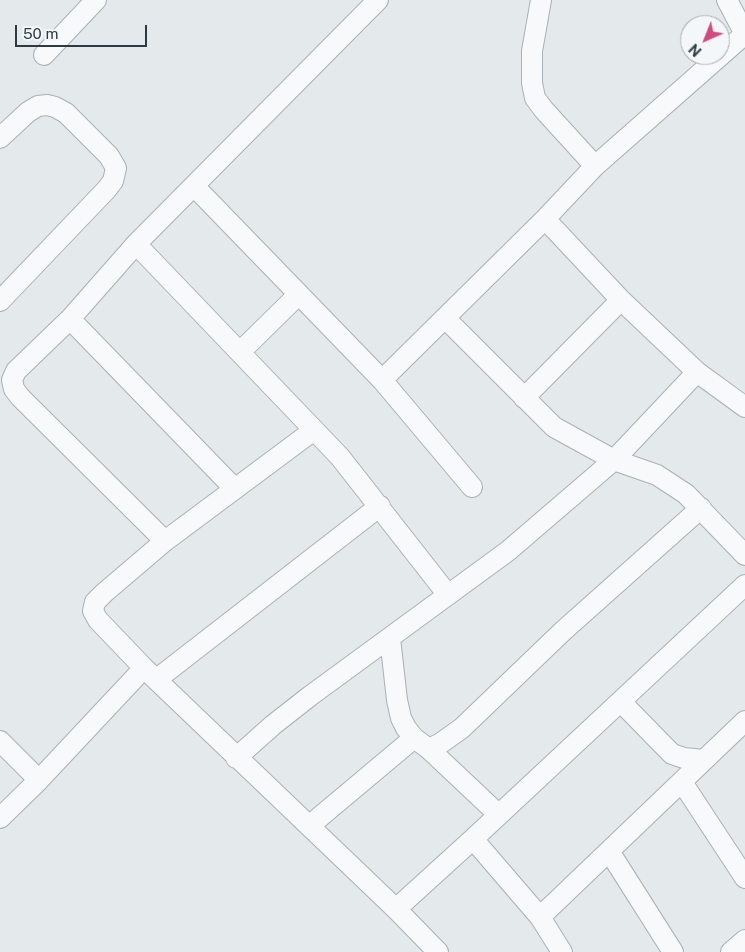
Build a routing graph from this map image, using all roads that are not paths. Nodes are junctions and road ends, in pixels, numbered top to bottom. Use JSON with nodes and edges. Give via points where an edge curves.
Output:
{"nodes":[{"id":1,"x":96,"y":0,"type":"edge"},
{"id":2,"x":378,"y":0,"type":"edge"},
{"id":3,"x":541,"y":0,"type":"edge"},
{"id":4,"x":727,"y":0,"type":"edge"},
{"id":5,"x":745,"y":34,"type":"edge"},
{"id":6,"x":44,"y":55,"type":"dead end"},
{"id":7,"x":0,"y":138,"type":"edge"},
{"id":8,"x":595,"y":166,"type":"junction"},
{"id":9,"x":194,"y":186,"type":"junction"},
{"id":10,"x":545,"y":219,"type":"junction"},
{"id":11,"x":136,"y":244,"type":"junction"},
{"id":12,"x":299,"y":294,"type":"junction"},
{"id":13,"x":621,"y":300,"type":"junction"},
{"id":14,"x":0,"y":301,"type":"edge"},
{"id":15,"x":444,"y":318,"type":"junction"},
{"id":16,"x":70,"y":319,"type":"junction"},
{"id":17,"x":240,"y":352,"type":"junction"},
{"id":18,"x":697,"y":372,"type":"junction"},
{"id":19,"x":382,"y":380,"type":"junction"},
{"id":20,"x":524,"y":398,"type":"junction"},
{"id":21,"x":745,"y":407,"type":"edge"},
{"id":22,"x":314,"y":430,"type":"junction"},
{"id":23,"x":614,"y":460,"type":"junction"},
{"id":24,"x":472,"y":487,"type":"dead end"},
{"id":25,"x":235,"y":489,"type":"junction"},
{"id":26,"x":380,"y":506,"type":"junction"},
{"id":27,"x":701,"y":508,"type":"junction"},
{"id":28,"x":165,"y":541,"type":"junction"},
{"id":29,"x":745,"y":554,"type":"edge"},
{"id":30,"x":745,"y":585,"type":"edge"},
{"id":31,"x":448,"y":595,"type":"junction"},
{"id":32,"x":390,"y":638,"type":"junction"},
{"id":33,"x":151,"y":674,"type":"junction"},
{"id":34,"x":621,"y":702,"type":"junction"},
{"id":35,"x":745,"y":721,"type":"edge"},
{"id":36,"x":0,"y":741,"type":"edge"},
{"id":37,"x":421,"y":744,"type":"junction"},
{"id":38,"x":236,"y":758,"type":"junction"},
{"id":39,"x":704,"y":760,"type":"junction"},
{"id":40,"x":39,"y":780,"type":"junction"},
{"id":41,"x":682,"y":782,"type":"junction"},
{"id":42,"x":499,"y":815,"type":"junction"},
{"id":43,"x":0,"y":818,"type":"edge"},
{"id":44,"x":309,"y":826,"type":"junction"},
{"id":45,"x":473,"y":839,"type":"junction"},
{"id":46,"x":609,"y":851,"type":"junction"},
{"id":47,"x":745,"y":878,"type":"edge"},
{"id":48,"x":396,"y":909,"type":"junction"},
{"id":49,"x":540,"y":917,"type":"junction"},
{"id":50,"x":745,"y":940,"type":"edge"},
{"id":51,"x":438,"y":952,"type":"edge"},
{"id":52,"x":562,"y":952,"type":"edge"},
{"id":53,"x":673,"y":952,"type":"edge"},
{"id":54,"x":731,"y":952,"type":"edge"}],
"edges":[{"from":1,"to":6,"type":"street"},
{"from":2,"to":9,"type":"street"},
{"from":3,"to":8,"type":"street","via":[[532,51],[535,98]]},
{"from":4,"to":5,"type":"street"},
{"from":5,"to":8,"type":"street"},
{"from":7,"to":14,"type":"street","via":[[38,106],[55,107],[66,113],[109,156],[116,168],[113,181],[107,188]]},
{"from":8,"to":10,"type":"street"},
{"from":9,"to":11,"type":"street"},
{"from":9,"to":12,"type":"street"},
{"from":10,"to":13,"type":"street"},
{"from":10,"to":15,"type":"street"},
{"from":11,"to":16,"type":"street"},
{"from":11,"to":17,"type":"street"},
{"from":12,"to":17,"type":"street"},
{"from":12,"to":19,"type":"street"},
{"from":13,"to":18,"type":"street"},
{"from":13,"to":20,"type":"street"},
{"from":15,"to":19,"type":"street"},
{"from":15,"to":20,"type":"street"},
{"from":16,"to":25,"type":"street"},
{"from":16,"to":28,"type":"street","via":[[16,371],[12,380],[14,389]]},
{"from":17,"to":22,"type":"street"},
{"from":18,"to":21,"type":"street"},
{"from":18,"to":23,"type":"street"},
{"from":19,"to":24,"type":"street"},
{"from":20,"to":23,"type":"street","via":[[554,427]]},
{"from":22,"to":25,"type":"street"},
{"from":22,"to":26,"type":"street"},
{"from":23,"to":27,"type":"street","via":[[657,475]]},
{"from":23,"to":31,"type":"street","via":[[508,551]]},
{"from":25,"to":28,"type":"street"},
{"from":26,"to":31,"type":"street"},
{"from":26,"to":33,"type":"street"},
{"from":27,"to":29,"type":"street"},
{"from":27,"to":37,"type":"street","via":[[563,631],[462,728],[441,743]]},
{"from":28,"to":33,"type":"street","via":[[104,593],[95,602],[93,611]]},
{"from":30,"to":34,"type":"street"},
{"from":31,"to":32,"type":"street"},
{"from":32,"to":37,"type":"street","via":[[401,718]]},
{"from":32,"to":38,"type":"street","via":[[273,724]]},
{"from":33,"to":38,"type":"street"},
{"from":33,"to":40,"type":"street"},
{"from":34,"to":39,"type":"street","via":[[672,754]]},
{"from":34,"to":42,"type":"street"},
{"from":35,"to":39,"type":"street"},
{"from":36,"to":40,"type":"street"},
{"from":37,"to":42,"type":"street"},
{"from":37,"to":44,"type":"street"},
{"from":38,"to":44,"type":"street"},
{"from":39,"to":41,"type":"street"},
{"from":40,"to":43,"type":"street"},
{"from":41,"to":46,"type":"street"},
{"from":41,"to":47,"type":"street"},
{"from":42,"to":45,"type":"street"},
{"from":44,"to":48,"type":"street"},
{"from":45,"to":48,"type":"street"},
{"from":45,"to":49,"type":"street"},
{"from":46,"to":49,"type":"street"},
{"from":46,"to":53,"type":"street"},
{"from":48,"to":51,"type":"street"},
{"from":49,"to":52,"type":"street"},
{"from":50,"to":54,"type":"street"}]}
